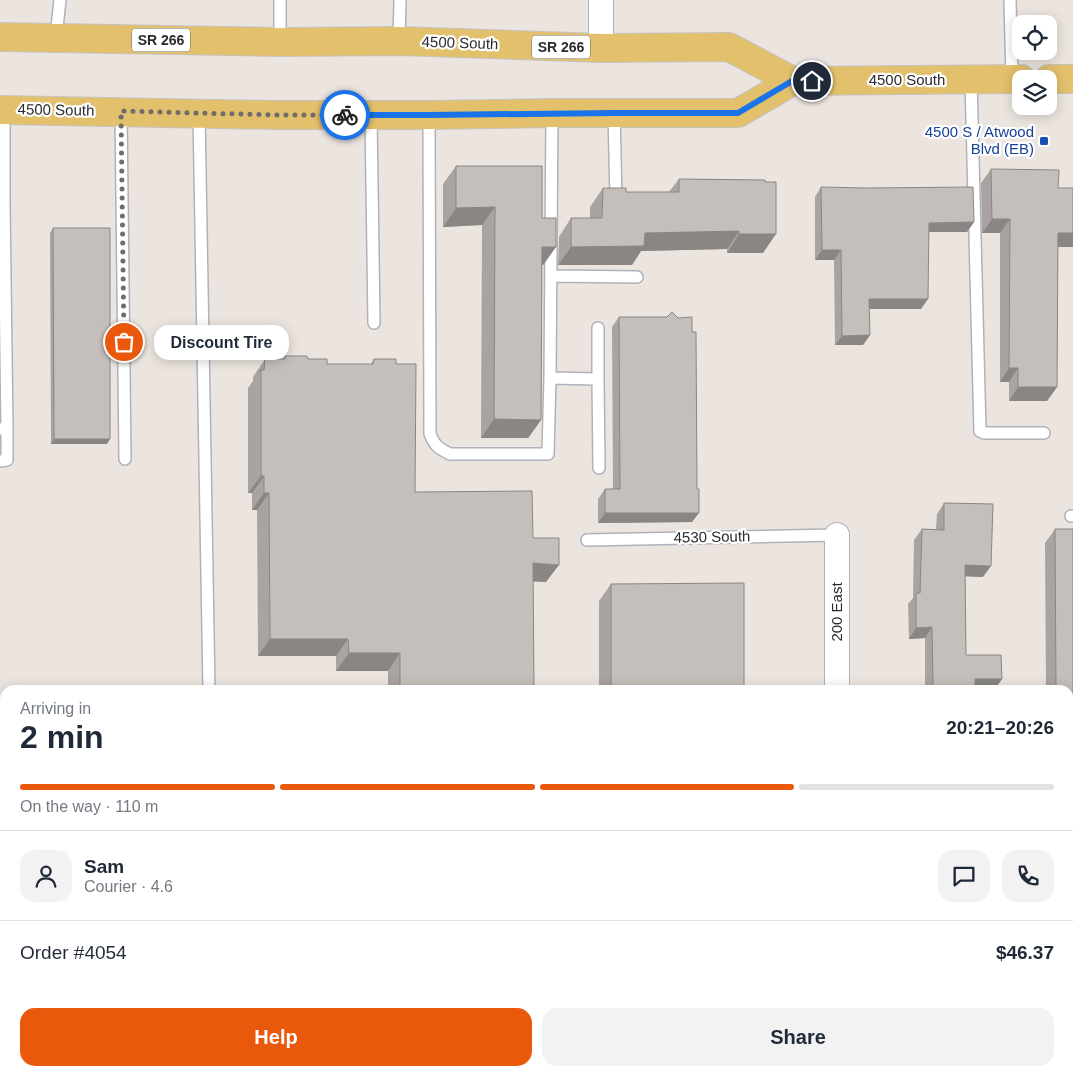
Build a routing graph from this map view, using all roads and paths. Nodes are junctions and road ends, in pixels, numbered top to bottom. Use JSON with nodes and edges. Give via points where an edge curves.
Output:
{"nodes":[{"id":1,"x":60,"y":0,"type":"edge"},
{"id":2,"x":280,"y":0,"type":"edge"},
{"id":3,"x":400,"y":0,"type":"edge"},
{"id":4,"x":601,"y":0,"type":"edge"},
{"id":5,"x":1010,"y":0,"type":"edge"},
{"id":6,"x":0,"y":37,"type":"edge"},
{"id":7,"x":56,"y":37,"type":"junction"},
{"id":8,"x":399,"y":41,"type":"junction"},
{"id":9,"x":280,"y":42,"type":"junction"},
{"id":10,"x":601,"y":48,"type":"junction"},
{"id":11,"x":1016,"y":70,"type":"edge"},
{"id":12,"x":1012,"y":79,"type":"edge"},
{"id":13,"x":1057,"y":79,"type":"edge"},
{"id":14,"x":1073,"y":79,"type":"edge"},
{"id":15,"x":971,"y":80,"type":"junction"},
{"id":16,"x":792,"y":81,"type":"junction"},
{"id":17,"x":2,"y":110,"type":"edge"},
{"id":18,"x":121,"y":111,"type":"junction"},
{"id":19,"x":200,"y":113,"type":"junction"},
{"id":20,"x":552,"y":113,"type":"junction"},
{"id":21,"x":614,"y":113,"type":"junction"},
{"id":22,"x":371,"y":115,"type":"junction"},
{"id":23,"x":429,"y":115,"type":"junction"},
{"id":24,"x":2,"y":185,"type":"edge"},
{"id":25,"x":616,"y":199,"type":"edge"},
{"id":26,"x":2,"y":203,"type":"edge"},
{"id":27,"x":2,"y":227,"type":"edge"},
{"id":28,"x":551,"y":276,"type":"junction"},
{"id":29,"x":637,"y":277,"type":"dead end"},
{"id":30,"x":2,"y":292,"type":"edge"},
{"id":31,"x":2,"y":316,"type":"edge"},
{"id":32,"x":374,"y":323,"type":"dead end"},
{"id":33,"x":598,"y":328,"type":"dead end"},
{"id":34,"x":550,"y":378,"type":"junction"},
{"id":35,"x":598,"y":379,"type":"junction"},
{"id":36,"x":3,"y":429,"type":"edge"},
{"id":37,"x":1044,"y":432,"type":"dead end"},
{"id":38,"x":125,"y":459,"type":"dead end"},
{"id":39,"x":0,"y":461,"type":"edge"},
{"id":40,"x":599,"y":468,"type":"dead end"},
{"id":41,"x":837,"y":535,"type":"joint"},
{"id":42,"x":587,"y":540,"type":"dead end"},
{"id":43,"x":209,"y":685,"type":"edge"},
{"id":44,"x":837,"y":685,"type":"edge"}],
"edges":[{"from":1,"to":7,"type":"lane"},
{"from":2,"to":9,"type":"lane"},
{"from":3,"to":8,"type":"lane"},
{"from":4,"to":10,"type":"street"},
{"from":5,"to":11,"type":"lane"},
{"from":6,"to":7,"type":"main road","name":"4500 South","number":"SR 266"},
{"from":7,"to":9,"type":"main road","name":"4500 South","number":"SR 266"},
{"from":8,"to":9,"type":"main road","name":"4500 South","number":"SR 266"},
{"from":8,"to":10,"type":"main road","name":"4500 South","number":"SR 266"},
{"from":10,"to":16,"type":"main road","name":"4500 South","number":"SR 266","via":[[729,47]]},
{"from":12,"to":15,"type":"main road","name":"4500 South","number":"SR 266"},
{"from":13,"to":14,"type":"main road"},
{"from":15,"to":16,"type":"main road","name":"4500 South","number":"SR 266"},
{"from":15,"to":37,"type":"lane","via":[[980,431],[984,434]]},
{"from":16,"to":21,"type":"main road","name":"4500 South","via":[[738,113]]},
{"from":17,"to":18,"type":"main road","name":"4500 South"},
{"from":17,"to":24,"type":"lane"},
{"from":18,"to":19,"type":"main road","name":"4500 South"},
{"from":18,"to":38,"type":"lane"},
{"from":19,"to":22,"type":"main road","name":"4500 South"},
{"from":19,"to":43,"type":"lane"},
{"from":20,"to":21,"type":"main road","name":"4500 South"},
{"from":20,"to":23,"type":"main road","name":"4500 South"},
{"from":20,"to":28,"type":"lane"},
{"from":21,"to":25,"type":"lane"},
{"from":22,"to":23,"type":"main road","name":"4500 South"},
{"from":22,"to":32,"type":"lane"},
{"from":23,"to":34,"type":"lane","via":[[430,434],[434,444],[450,454],[548,454]]},
{"from":24,"to":26,"type":"lane"},
{"from":26,"to":27,"type":"lane"},
{"from":27,"to":30,"type":"lane"},
{"from":28,"to":29,"type":"lane"},
{"from":28,"to":34,"type":"lane"},
{"from":30,"to":31,"type":"lane"},
{"from":31,"to":36,"type":"lane"},
{"from":33,"to":35,"type":"lane"},
{"from":34,"to":35,"type":"lane"},
{"from":35,"to":40,"type":"lane"},
{"from":36,"to":39,"type":"lane","via":[[7,460]]},
{"from":41,"to":42,"type":"lane","name":"4530 South"},
{"from":41,"to":44,"type":"street","name":"200 East"}]}
